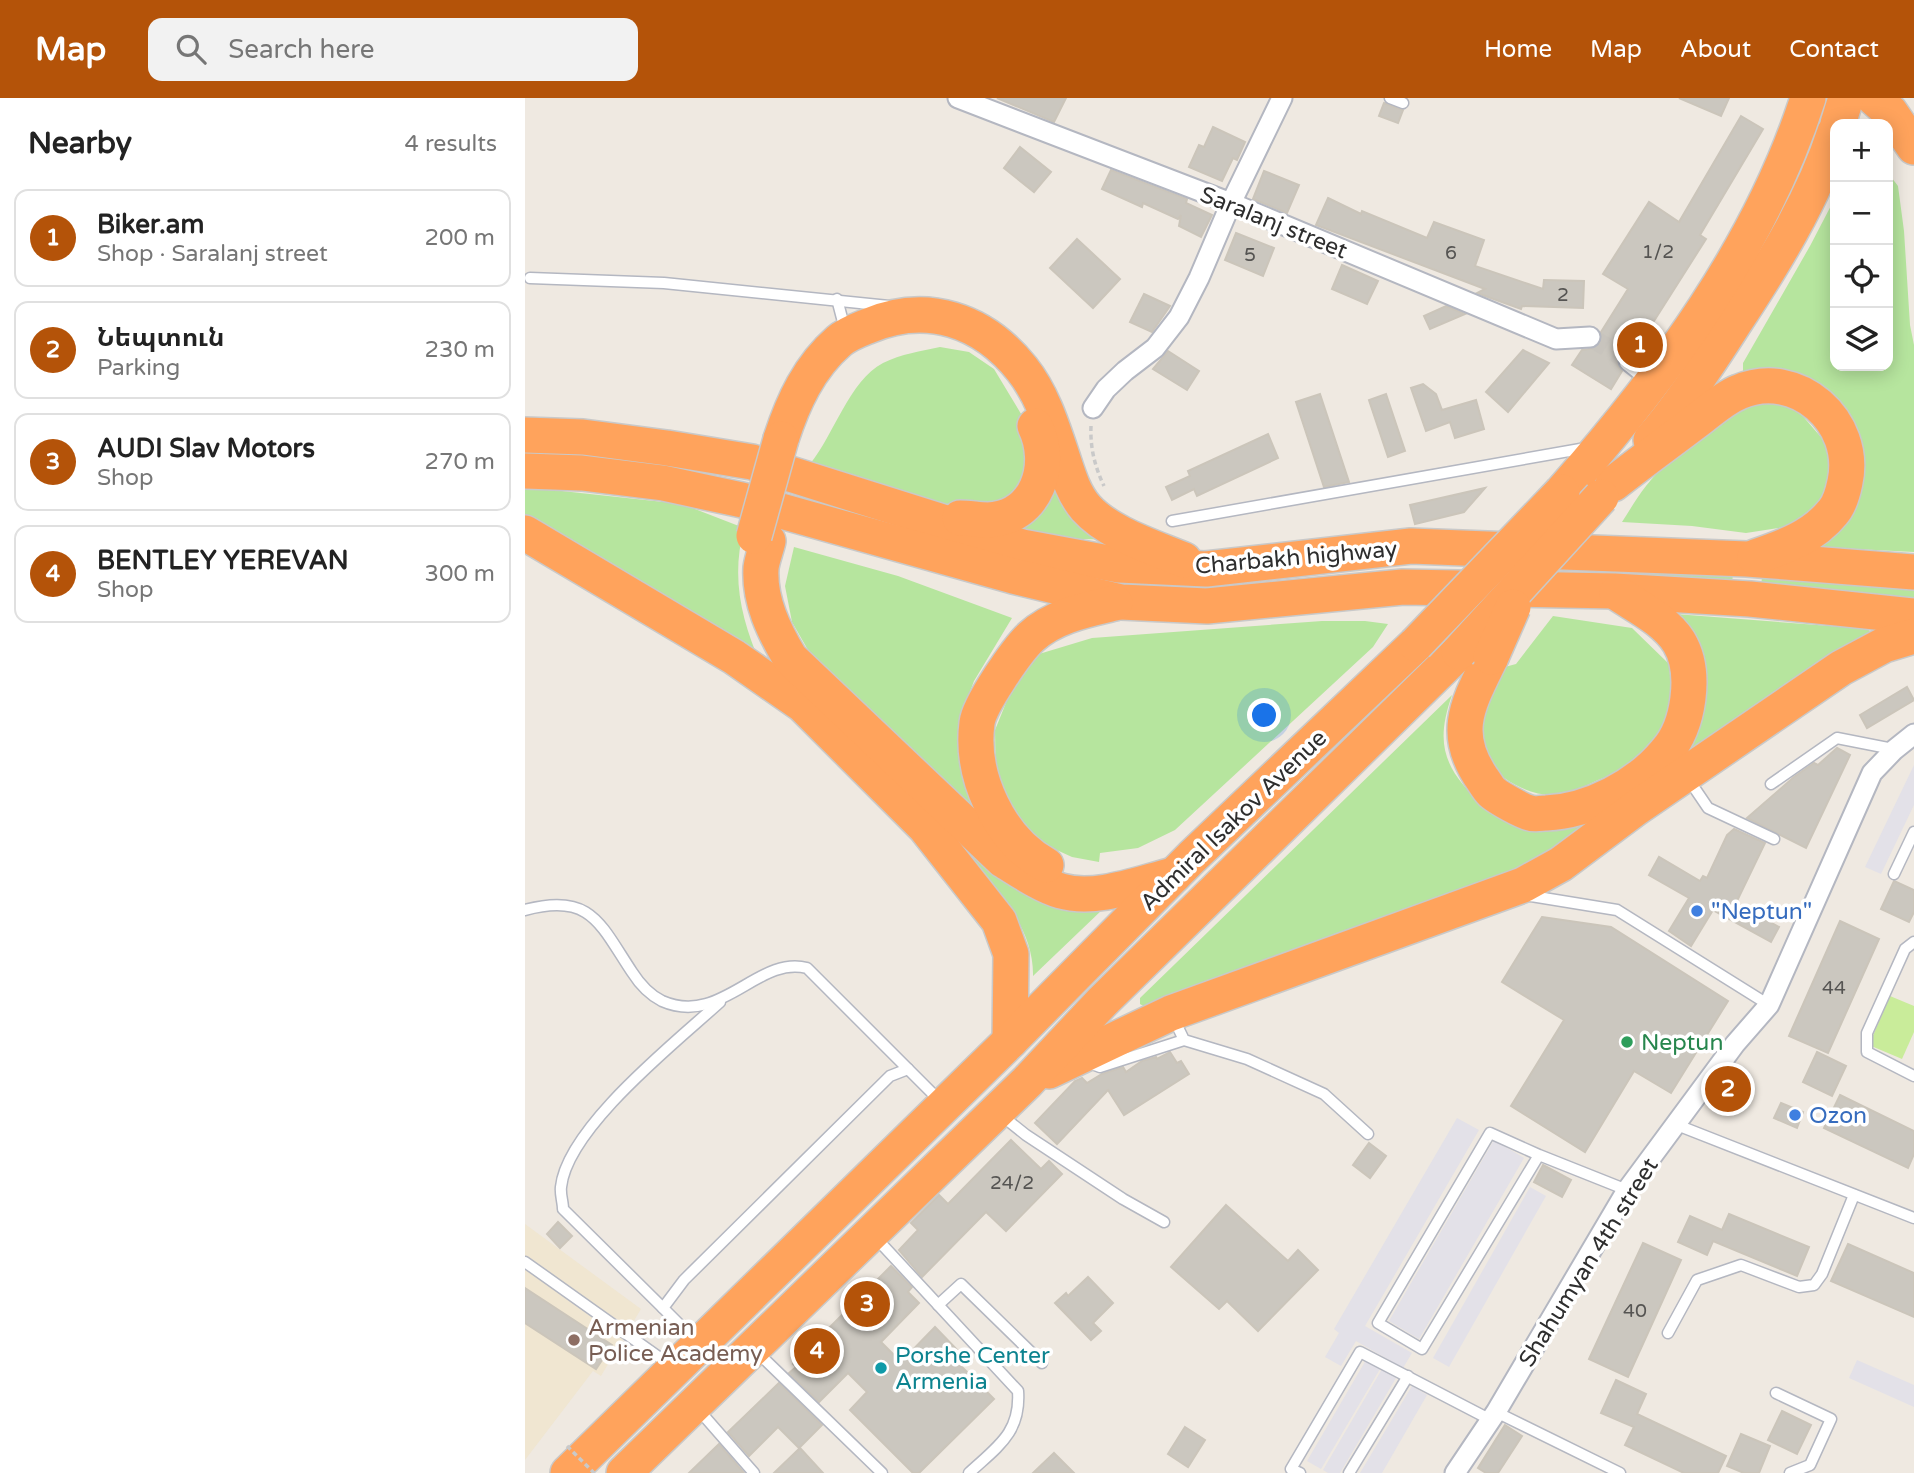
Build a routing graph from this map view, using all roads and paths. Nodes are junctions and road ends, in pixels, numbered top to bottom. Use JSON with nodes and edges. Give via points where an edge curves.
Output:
{"nodes":[{"id":1,"x":958,"y":98,"type":"edge"},
{"id":2,"x":1282,"y":98,"type":"edge"},
{"id":3,"x":1390,"y":98,"type":"edge"},
{"id":4,"x":1808,"y":98,"type":"edge"},
{"id":5,"x":1846,"y":98,"type":"edge"},
{"id":6,"x":1874,"y":98,"type":"edge"},
{"id":7,"x":989,"y":103,"type":"edge"},
{"id":8,"x":1403,"y":103,"type":"dead end"},
{"id":9,"x":1840,"y":119,"type":"edge"},
{"id":10,"x":1914,"y":146,"type":"edge"},
{"id":11,"x":1830,"y":147,"type":"edge"},
{"id":12,"x":1231,"y":203,"type":"junction"},
{"id":13,"x":530,"y":278,"type":"dead end"},
{"id":14,"x":837,"y":299,"type":"junction"},
{"id":15,"x":919,"y":315,"type":"junction"},
{"id":16,"x":1590,"y":337,"type":"tunnel mouth"},
{"id":17,"x":840,"y":340,"type":"junction"},
{"id":18,"x":1093,"y":408,"type":"joint"},
{"id":19,"x":525,"y":435,"type":"edge"},
{"id":20,"x":788,"y":442,"type":"junction"},
{"id":21,"x":1604,"y":445,"type":"junction"},
{"id":22,"x":525,"y":471,"type":"edge"},
{"id":23,"x":1105,"y":489,"type":"dead end"},
{"id":24,"x":1607,"y":491,"type":"junction"},
{"id":25,"x":912,"y":513,"type":"junction"},
{"id":26,"x":1172,"y":521,"type":"dead end"},
{"id":27,"x":525,"y":533,"type":"edge"},
{"id":28,"x":761,"y":538,"type":"junction"},
{"id":29,"x":1751,"y":560,"type":"junction"},
{"id":30,"x":1206,"y":569,"type":"junction"},
{"id":31,"x":1914,"y":572,"type":"edge"},
{"id":32,"x":1614,"y":591,"type":"junction"},
{"id":33,"x":1750,"y":599,"type":"junction"},
{"id":34,"x":1121,"y":602,"type":"junction"},
{"id":35,"x":1914,"y":616,"type":"edge"},
{"id":36,"x":1914,"y":636,"type":"edge"},
{"id":37,"x":1475,"y":655,"type":"junction"},
{"id":38,"x":803,"y":705,"type":"junction"},
{"id":39,"x":1914,"y":734,"type":"edge"},
{"id":40,"x":1893,"y":750,"type":"junction"},
{"id":41,"x":1684,"y":774,"type":"junction"},
{"id":42,"x":1772,"y":784,"type":"dead end"},
{"id":43,"x":1914,"y":832,"type":"edge"},
{"id":44,"x":1774,"y":839,"type":"dead end"},
{"id":45,"x":1183,"y":866,"type":"junction"},
{"id":46,"x":1894,"y":874,"type":"dead end"},
{"id":47,"x":1507,"y":892,"type":"junction"},
{"id":48,"x":525,"y":910,"type":"edge"},
{"id":49,"x":1914,"y":942,"type":"edge"},
{"id":50,"x":723,"y":999,"type":"junction"},
{"id":51,"x":1769,"y":1005,"type":"junction"},
{"id":52,"x":1177,"y":1026,"type":"junction"},
{"id":53,"x":1010,"y":1041,"type":"junction"},
{"id":54,"x":908,"y":1069,"type":"junction"},
{"id":55,"x":1914,"y":1076,"type":"edge"},
{"id":56,"x":1027,"y":1082,"type":"junction"},
{"id":57,"x":944,"y":1105,"type":"junction"},
{"id":58,"x":995,"y":1111,"type":"junction"},
{"id":59,"x":1677,"y":1125,"type":"junction"},
{"id":60,"x":1369,"y":1134,"type":"dead end"},
{"id":61,"x":1539,"y":1155,"type":"junction"},
{"id":62,"x":1627,"y":1190,"type":"junction"},
{"id":63,"x":1854,"y":1195,"type":"junction"},
{"id":64,"x":1913,"y":1217,"type":"edge"},
{"id":65,"x":1164,"y":1222,"type":"dead end"},
{"id":66,"x":871,"y":1232,"type":"junction"},
{"id":67,"x":525,"y":1262,"type":"edge"},
{"id":68,"x":938,"y":1305,"type":"junction"},
{"id":69,"x":663,"y":1308,"type":"junction"},
{"id":70,"x":1668,"y":1333,"type":"dead end"},
{"id":71,"x":699,"y":1345,"type":"junction"},
{"id":72,"x":752,"y":1347,"type":"junction"},
{"id":73,"x":1042,"y":1363,"type":"dead end"},
{"id":74,"x":674,"y":1369,"type":"junction"},
{"id":75,"x":1408,"y":1376,"type":"junction"},
{"id":76,"x":1776,"y":1393,"type":"dead end"},
{"id":77,"x":695,"y":1405,"type":"junction"},
{"id":78,"x":1493,"y":1416,"type":"junction"},
{"id":79,"x":567,"y":1459,"type":"edge"},
{"id":80,"x":631,"y":1471,"type":"edge"},
{"id":81,"x":594,"y":1473,"type":"edge"},
{"id":82,"x":754,"y":1473,"type":"edge"},
{"id":83,"x":882,"y":1473,"type":"edge"},
{"id":84,"x":969,"y":1473,"type":"edge"},
{"id":85,"x":1300,"y":1473,"type":"edge"},
{"id":86,"x":1349,"y":1473,"type":"edge"},
{"id":87,"x":1455,"y":1473,"type":"edge"},
{"id":88,"x":1620,"y":1473,"type":"edge"},
{"id":89,"x":1790,"y":1473,"type":"edge"}],
"edges":[{"from":1,"to":7,"type":"street","name":"Saralanj street"},
{"from":2,"to":12,"type":"street"},
{"from":3,"to":8,"type":"lane"},
{"from":4,"to":21,"type":"highway","name":"Admiral Isakov Avenue","via":[[1794,141],[1747,238],[1698,318],[1641,370]]},
{"from":5,"to":9,"type":"highway"},
{"from":6,"to":10,"type":"highway"},
{"from":7,"to":12,"type":"street","name":"Saralanj street"},
{"from":11,"to":24,"type":"highway","via":[[1765,275],[1713,356],[1664,425]]},
{"from":12,"to":16,"type":"street","name":"Saralanj street","via":[[1556,339]]},
{"from":12,"to":18,"type":"street","via":[[1179,317],[1155,348],[1106,389]]},
{"from":13,"to":14,"type":"lane","via":[[664,283]]},
{"from":14,"to":15,"type":"lane"},
{"from":14,"to":17,"type":"lane","via":[[843,322]]},
{"from":15,"to":17,"type":"highway","via":[[887,318]]},
{"from":15,"to":30,"type":"highway","via":[[954,319],[999,342],[1024,371],[1048,414],[1072,487],[1087,509],[1123,535]]},
{"from":17,"to":20,"type":"highway","via":[[802,383]]},
{"from":18,"to":23,"type":"path","via":[[1095,466]]},
{"from":19,"to":25,"type":"highway","name":"Charbakh highway","via":[[595,439],[752,462]]},
{"from":20,"to":25,"type":"highway","via":[[829,368],[855,347],[905,329],[930,330],[970,341],[1001,368],[1041,439],[1044,462],[1039,485],[1020,509],[989,520]]},
{"from":20,"to":28,"type":"highway","bridge":true},
{"from":21,"to":26,"type":"lane"},
{"from":21,"to":45,"type":"highway","name":"Admiral Isakov Avenue","bridge":true,"via":[[1416,644]]},
{"from":22,"to":34,"type":"highway","name":"Charbakh highway","via":[[663,483],[742,500]]},
{"from":24,"to":29,"type":"highway","via":[[1739,392],[1771,386],[1805,395],[1839,428],[1847,461],[1843,492],[1835,510],[1818,527],[1787,547]]},
{"from":24,"to":37,"type":"highway","bridge":true,"via":[[1524,581]]},
{"from":25,"to":30,"type":"highway","name":"Charbakh highway","via":[[1070,557],[1119,565]]},
{"from":27,"to":38,"type":"highway","via":[[734,657]]},
{"from":28,"to":38,"type":"highway","via":[[749,561],[751,606],[777,667]]},
{"from":28,"to":45,"type":"highway","via":[[764,596],[772,627],[790,658],[1003,860],[1062,891],[1086,894]]},
{"from":29,"to":30,"type":"highway","name":"Charbakh highway","via":[[1411,546]]},
{"from":29,"to":31,"type":"highway","name":"Charbakh highway"},
{"from":29,"to":33,"type":"highway"},
{"from":32,"to":33,"type":"highway","name":"Charbakh highway"},
{"from":32,"to":34,"type":"highway","name":"Charbakh highway","via":[[1403,587],[1207,606]]},
{"from":32,"to":37,"type":"highway","via":[[1673,635],[1680,643],[1689,676],[1686,715],[1667,751],[1604,799],[1563,812],[1531,814],[1492,793],[1466,748],[1464,728]]},
{"from":33,"to":35,"type":"highway","name":"Charbakh highway"},
{"from":34,"to":45,"type":"highway","via":[[1068,614],[1031,637],[998,680],[977,721],[983,787],[1021,845],[1054,870],[1115,877]]},
{"from":36,"to":41,"type":"highway","via":[[1884,645],[1841,668]]},
{"from":37,"to":56,"type":"highway","name":"Admiral Isakov Avenue","via":[[1102,1002]]},
{"from":38,"to":53,"type":"highway","via":[[925,827],[999,921],[1011,954]]},
{"from":39,"to":40,"type":"street","name":"Shahumyan 4th street"},
{"from":40,"to":42,"type":"lane","via":[[1837,738]]},
{"from":40,"to":51,"type":"street","name":"Shahumyan 4th street","via":[[1872,773]]},
{"from":41,"to":44,"type":"lane","via":[[1708,808]]},
{"from":41,"to":47,"type":"highway","via":[[1561,864]]},
{"from":43,"to":46,"type":"lane"},
{"from":45,"to":53,"type":"highway","name":"Admiral Isakov Avenue"},
{"from":47,"to":51,"type":"lane","via":[[1617,910]]},
{"from":47,"to":52,"type":"highway"},
{"from":48,"to":50,"type":"lane","via":[[555,904],[593,916],[637,980],[662,1001],[694,1005]]},
{"from":49,"to":55,"type":"lane","via":[[1905,949],[1867,1033],[1867,1052]]},
{"from":50,"to":54,"type":"lane","via":[[784,966],[807,968]]},
{"from":50,"to":69,"type":"lane","via":[[608,1104],[568,1163],[561,1188],[563,1209]]},
{"from":51,"to":59,"type":"street","name":"Shahumyan 4th street"},
{"from":52,"to":56,"type":"highway","via":[[1073,1058]]},
{"from":52,"to":60,"type":"lane","via":[[1324,1094]]},
{"from":53,"to":57,"type":"highway","name":"Admiral Isakov Avenue"},
{"from":54,"to":57,"type":"lane"},
{"from":54,"to":69,"type":"lane","via":[[890,1076],[684,1280]]},
{"from":56,"to":58,"type":"highway","name":"Admiral Isakov Avenue"},
{"from":57,"to":71,"type":"highway","name":"Admiral Isakov Avenue"},
{"from":58,"to":65,"type":"lane"},
{"from":58,"to":66,"type":"highway","name":"Admiral Isakov Avenue"},
{"from":59,"to":62,"type":"street","name":"Shahumyan 4th street"},
{"from":59,"to":63,"type":"lane"},
{"from":61,"to":61,"type":"lane","via":[[1490,1133],[1378,1323],[1422,1349]]},
{"from":61,"to":62,"type":"lane"},
{"from":62,"to":78,"type":"street","name":"Shahumyan 4th street"},
{"from":63,"to":64,"type":"lane"},
{"from":63,"to":70,"type":"lane","via":[[1814,1286],[1799,1287],[1741,1265],[1697,1280]]},
{"from":66,"to":68,"type":"lane"},
{"from":66,"to":72,"type":"highway","name":"Admiral Isakov Avenue"},
{"from":67,"to":74,"type":"lane"},
{"from":68,"to":73,"type":"lane","via":[[961,1284]]},
{"from":68,"to":84,"type":"lane","via":[[1018,1391],[1019,1412],[1006,1438]]},
{"from":69,"to":71,"type":"lane"},
{"from":71,"to":74,"type":"highway","name":"Admiral Isakov Avenue"},
{"from":72,"to":77,"type":"highway","name":"Admiral Isakov Avenue"},
{"from":72,"to":83,"type":"lane"},
{"from":74,"to":79,"type":"highway","name":"Admiral Isakov Avenue"},
{"from":75,"to":78,"type":"lane"},
{"from":75,"to":85,"type":"lane","via":[[1360,1352],[1291,1469]]},
{"from":75,"to":86,"type":"lane"},
{"from":76,"to":89,"type":"lane","via":[[1831,1419],[1809,1465]]},
{"from":77,"to":80,"type":"highway","name":"Admiral Isakov Avenue"},
{"from":77,"to":82,"type":"lane"},
{"from":78,"to":87,"type":"street","name":"Shahumyan 4th street"},
{"from":78,"to":88,"type":"lane"},
{"from":79,"to":81,"type":"path","bridge":true}]}
